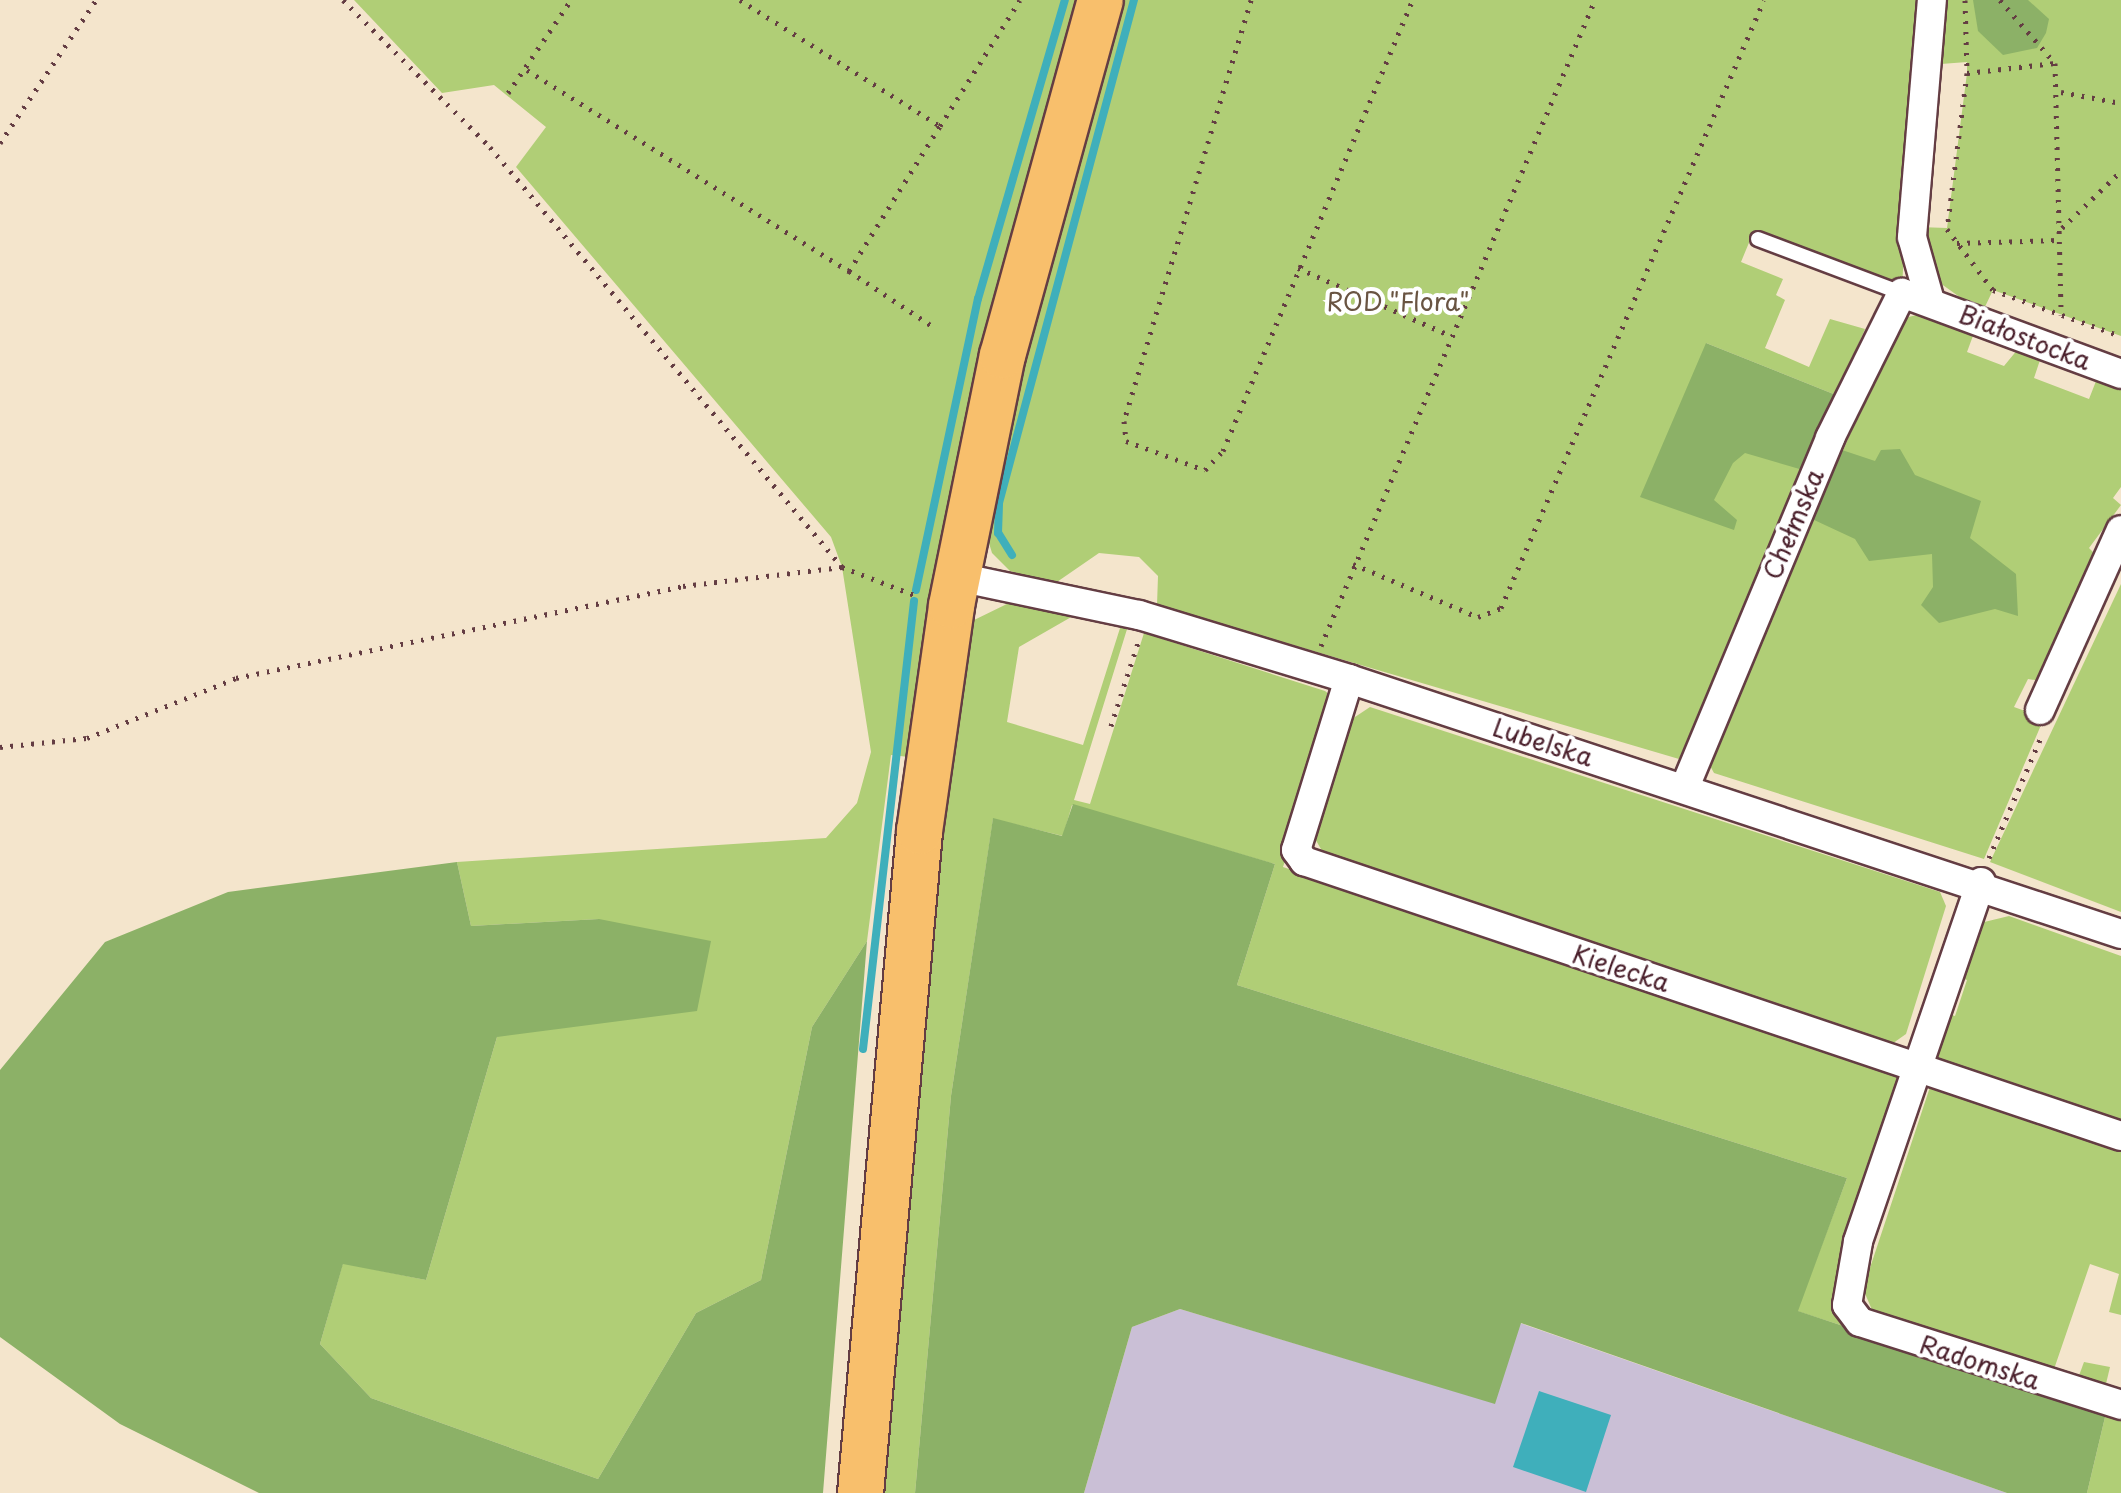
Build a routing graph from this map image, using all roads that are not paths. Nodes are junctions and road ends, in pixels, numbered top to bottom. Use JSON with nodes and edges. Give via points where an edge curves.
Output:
{"nodes":[{"id":1,"x":1100,"y":0,"type":"edge"},
{"id":2,"x":1932,"y":0,"type":"edge"},
{"id":3,"x":1758,"y":239,"type":"dead end"},
{"id":4,"x":1902,"y":292,"type":"junction"},
{"id":5,"x":1930,"y":300,"type":"junction"},
{"id":6,"x":2121,"y":374,"type":"edge"},
{"id":7,"x":2121,"y":530,"type":"edge"},
{"id":8,"x":954,"y":591,"type":"junction"},
{"id":9,"x":1349,"y":679,"type":"junction"},
{"id":10,"x":2040,"y":710,"type":"road end"},
{"id":11,"x":1684,"y":787,"type":"junction"},
{"id":12,"x":1983,"y":875,"type":"junction"},
{"id":13,"x":2121,"y":934,"type":"edge"},
{"id":14,"x":1917,"y":1068,"type":"junction"},
{"id":15,"x":2121,"y":1136,"type":"edge"},
{"id":16,"x":2121,"y":1405,"type":"edge"},
{"id":17,"x":860,"y":1493,"type":"edge"}],
"edges":[{"from":1,"to":8,"type":"main road","via":[[1002,355]]},
{"from":2,"to":5,"type":"street","via":[[1912,236]]},
{"from":3,"to":4,"type":"lane"},
{"from":4,"to":5,"type":"street"},
{"from":4,"to":11,"type":"street","name":"Chełmska","via":[[1830,438]]},
{"from":5,"to":6,"type":"street","name":"Białostocka"},
{"from":7,"to":10,"type":"street"},
{"from":8,"to":9,"type":"street","name":"Lubelska","via":[[1139,615]]},
{"from":8,"to":17,"type":"main road","via":[[919,831]]},
{"from":9,"to":11,"type":"street","name":"Lubelska"},
{"from":9,"to":14,"type":"street","name":"Kielecka","via":[[1296,850],[1304,861]]},
{"from":11,"to":12,"type":"street","name":"Lubelska"},
{"from":12,"to":13,"type":"street","name":"Lubelska"},
{"from":12,"to":14,"type":"street"},
{"from":14,"to":15,"type":"street","name":"Kielecka"},
{"from":14,"to":16,"type":"street","name":"Radomska","via":[[1846,1280],[1847,1305],[1860,1322]]}]}
